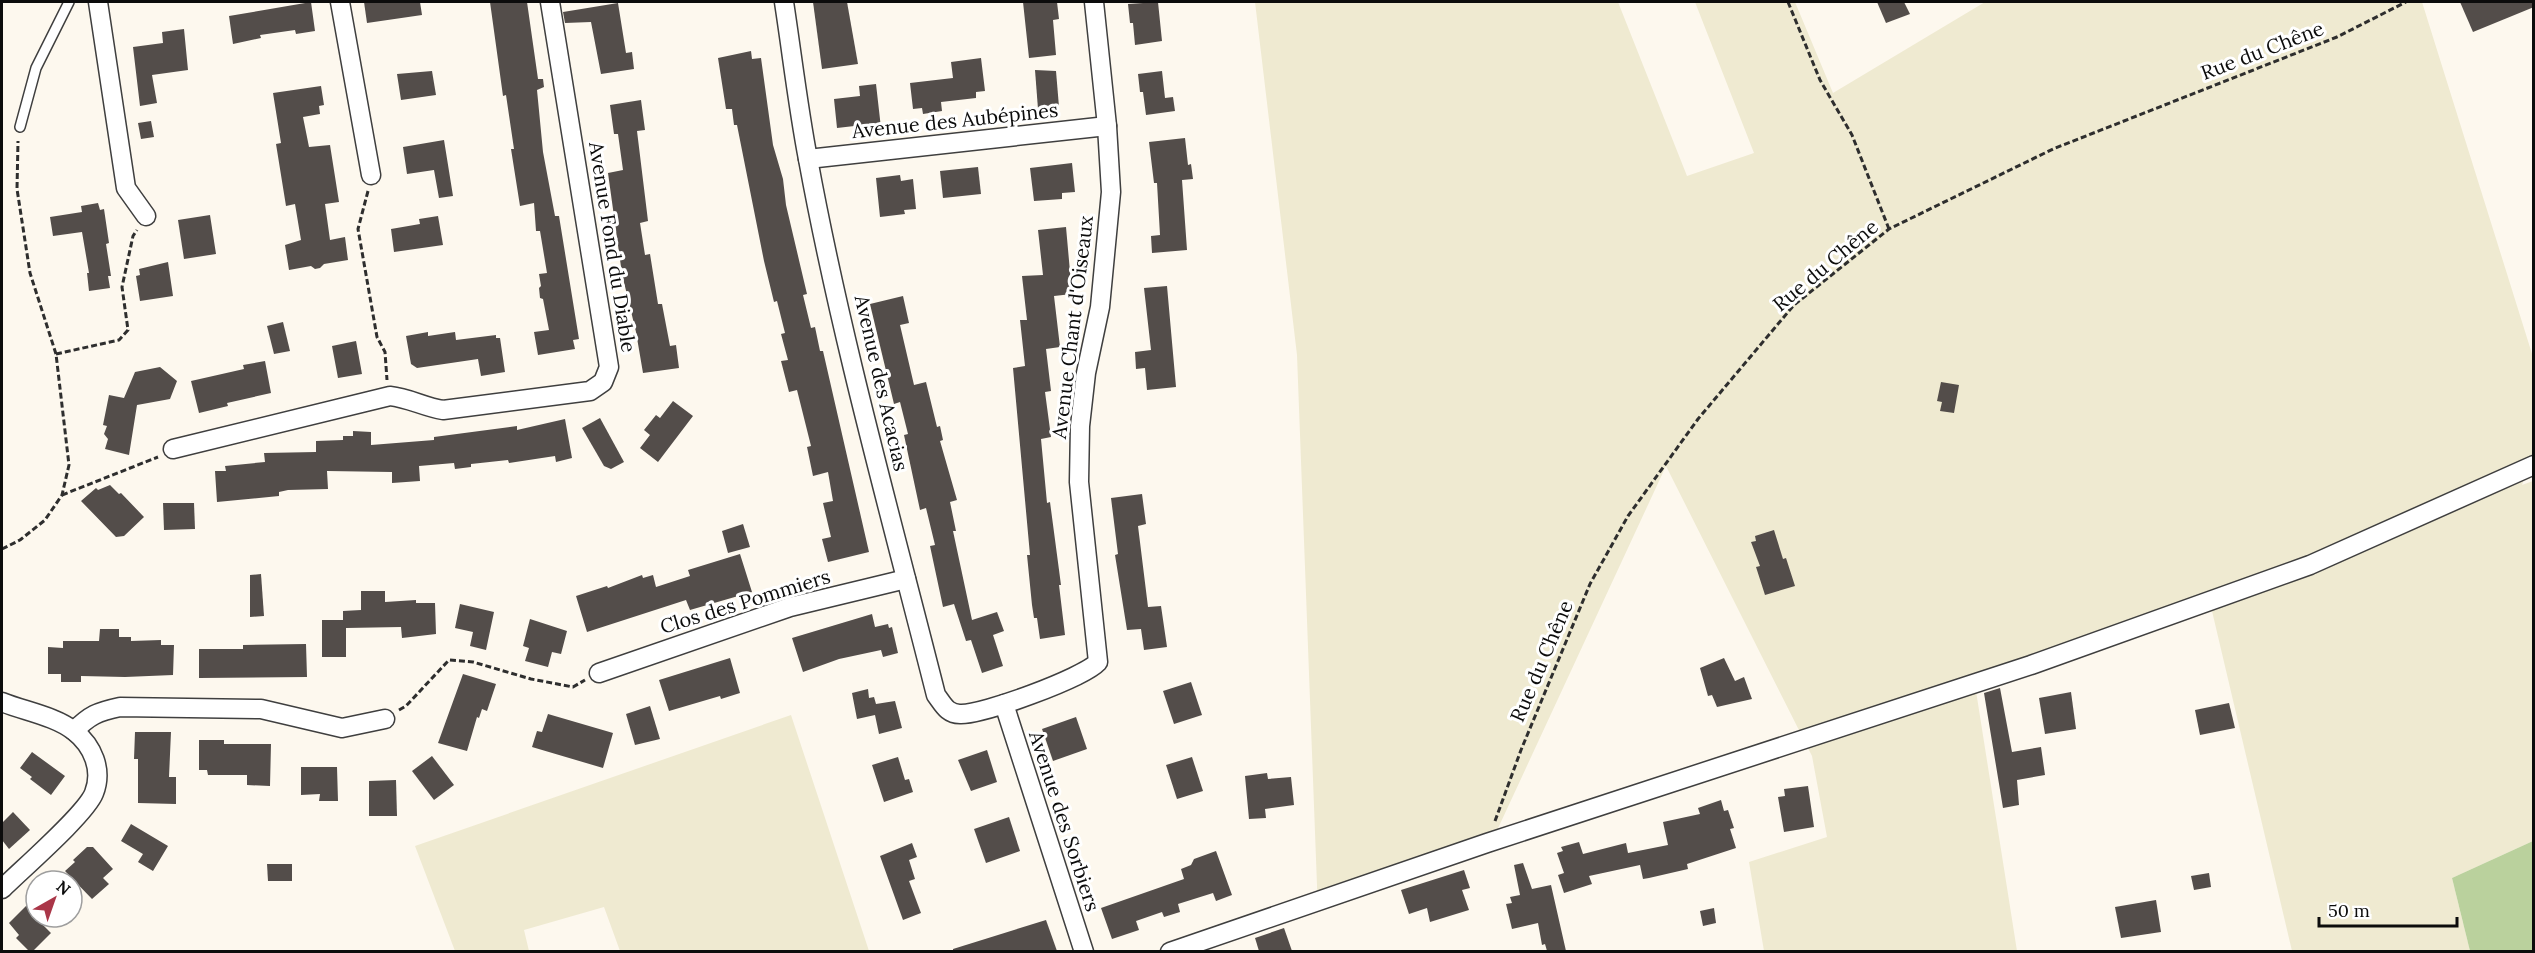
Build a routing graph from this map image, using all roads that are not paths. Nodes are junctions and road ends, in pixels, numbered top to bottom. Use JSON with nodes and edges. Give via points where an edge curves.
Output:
{"nodes":[{"id":1,"x":69,"y":2,"type":"edge"},
{"id":2,"x":98,"y":2,"type":"edge"},
{"id":3,"x":340,"y":2,"type":"edge"},
{"id":4,"x":550,"y":2,"type":"edge"},
{"id":5,"x":784,"y":2,"type":"edge"},
{"id":6,"x":1094,"y":2,"type":"edge"},
{"id":7,"x":1107,"y":126,"type":"junction"},
{"id":8,"x":20,"y":127,"type":"road end"},
{"id":9,"x":808,"y":159,"type":"junction"},
{"id":10,"x":371,"y":175,"type":"road end"},
{"id":11,"x":146,"y":216,"type":"road end"},
{"id":12,"x":173,"y":449,"type":"road end"},
{"id":13,"x":2534,"y":465,"type":"edge"},
{"id":14,"x":906,"y":579,"type":"junction"},
{"id":15,"x":599,"y":673,"type":"road end"},
{"id":16,"x":2,"y":702,"type":"edge"},
{"id":17,"x":1004,"y":704,"type":"junction"},
{"id":18,"x":385,"y":719,"type":"road end"},
{"id":19,"x":75,"y":732,"type":"junction"},
{"id":20,"x":2,"y":889,"type":"edge"},
{"id":21,"x":1084,"y":951,"type":"edge"},
{"id":22,"x":1170,"y":951,"type":"edge"}],
"edges":[{"from":1,"to":8,"type":"lane","via":[[36,68]]},
{"from":2,"to":11,"type":"street","via":[[126,188]]},
{"from":3,"to":10,"type":"street"},
{"from":4,"to":12,"type":"street","name":"Avenue Fond du Diable","via":[[609,367],[603,382],[590,391],[443,410],[390,396]]},
{"from":5,"to":9,"type":"street","name":"Avenue des Acacias"},
{"from":6,"to":7,"type":"street","name":"Avenue Chant d'Oiseaux"},
{"from":7,"to":9,"type":"street","name":"Avenue des Aubépines"},
{"from":7,"to":17,"type":"street","name":"Avenue Chant d'Oiseaux","via":[[1111,192],[1107,249],[1086,372],[1078,482],[1098,662],[1069,680]]},
{"from":9,"to":14,"type":"street","name":"Avenue des Acacias","via":[[847,340]]},
{"from":13,"to":22,"type":"street","via":[[2310,565],[2031,664]]},
{"from":14,"to":15,"type":"street","name":"Clos des Pommiers","via":[[790,607]]},
{"from":14,"to":17,"type":"street","name":"Avenue des Acacias","via":[[936,695],[947,711],[961,715]]},
{"from":16,"to":19,"type":"street"},
{"from":17,"to":21,"type":"street","name":"Avenue des Sorbiers"},
{"from":18,"to":19,"type":"street","via":[[342,728],[261,709],[120,707],[98,712]]},
{"from":19,"to":20,"type":"street","via":[[91,750],[98,772],[94,794]]}]}
